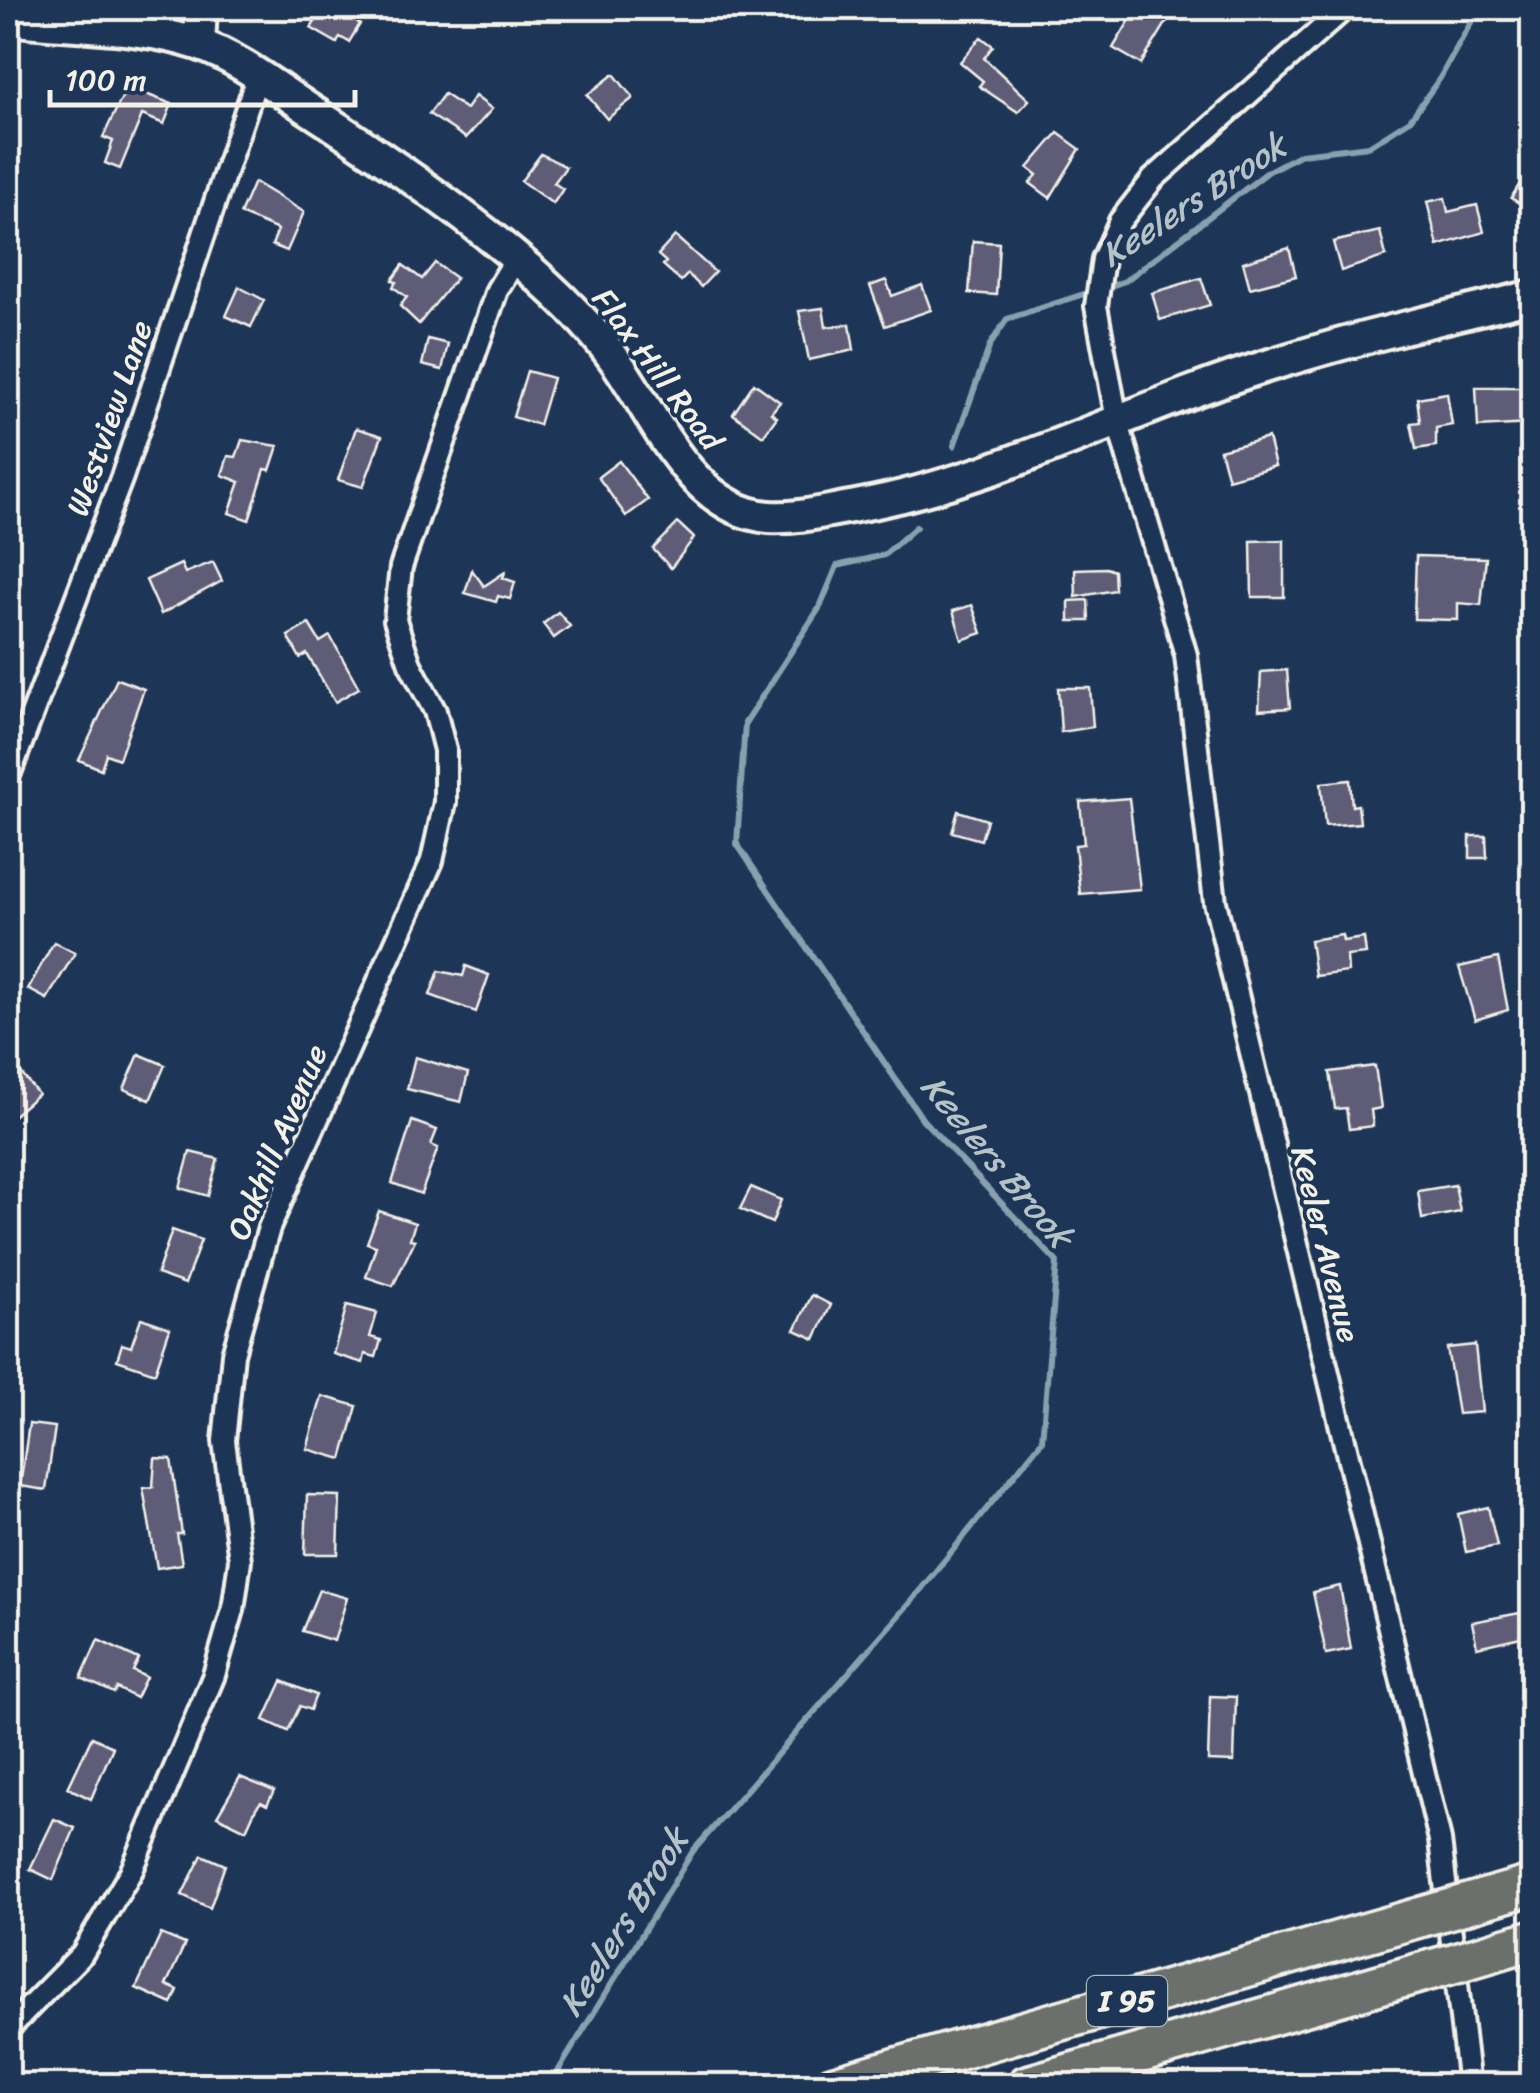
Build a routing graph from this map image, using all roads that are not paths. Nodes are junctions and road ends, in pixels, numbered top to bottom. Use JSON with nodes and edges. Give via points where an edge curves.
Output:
{"nodes":[{"id":1,"x":142,"y":8,"type":"edge"},
{"id":2,"x":201,"y":8,"type":"edge"},
{"id":3,"x":1344,"y":8,"type":"edge"},
{"id":4,"x":8,"y":19,"type":"edge"},
{"id":5,"x":116,"y":30,"type":"junction"},
{"id":6,"x":199,"y":44,"type":"junction"},
{"id":7,"x":258,"y":75,"type":"junction"},
{"id":8,"x":516,"y":259,"type":"junction"},
{"id":9,"x":1532,"y":296,"type":"edge"},
{"id":10,"x":1117,"y":420,"type":"junction"},
{"id":11,"x":8,"y":778,"type":"edge"},
{"id":12,"x":1532,"y":1885,"type":"edge"},
{"id":13,"x":1532,"y":1940,"type":"edge"},
{"id":14,"x":8,"y":2029,"type":"edge"},
{"id":15,"x":833,"y":2086,"type":"edge"},
{"id":16,"x":1026,"y":2086,"type":"edge"},
{"id":17,"x":1469,"y":2086,"type":"edge"}],
"edges":[{"from":1,"to":5,"type":"main road"},
{"from":2,"to":6,"type":"main road"},
{"from":3,"to":10,"type":"street","name":"Keeler Avenue","via":[[1153,179],[1120,221],[1098,288]]},
{"from":4,"to":5,"type":"main road","name":"Flax Hill Road"},
{"from":5,"to":6,"type":"main road","name":"Flax Hill Road"},
{"from":6,"to":7,"type":"main road","name":"Flax Hill Road"},
{"from":7,"to":8,"type":"main road","name":"Flax Hill Road"},
{"from":7,"to":11,"type":"street","name":"Westview Lane","via":[[122,477]]},
{"from":8,"to":10,"type":"main road","name":"Flax Hill Road","via":[[612,355],[685,466],[720,499],[749,513],[794,517],[886,500],[981,475]]},
{"from":8,"to":14,"type":"street","name":"Oakhill Avenue","via":[[497,290],[401,567],[395,620],[445,750],[445,802],[432,861],[269,1228],[233,1354],[224,1441],[240,1560],[233,1610],[214,1675],[132,1870],[82,1954]]},
{"from":9,"to":10,"type":"main road","name":"Flax Hill Road","via":[[1272,364]]},
{"from":10,"to":17,"type":"street","name":"Keeler Avenue","via":[[1186,655],[1214,902],[1440,1840]]},
{"from":12,"to":15,"type":"highway","number":"I 95","bridge":true},
{"from":13,"to":16,"type":"highway","number":"I 95","bridge":true}]}
